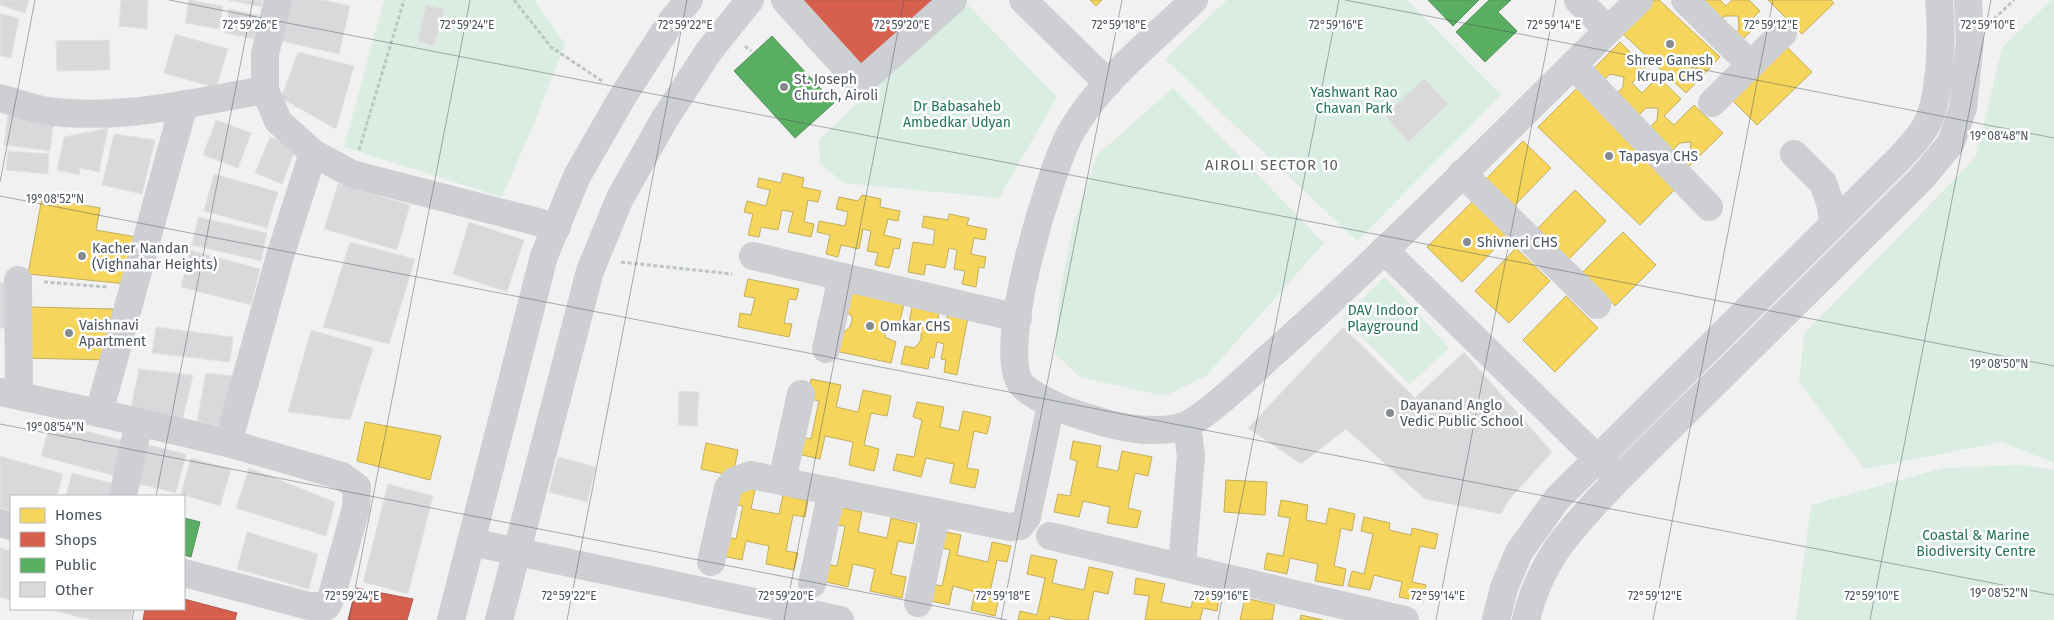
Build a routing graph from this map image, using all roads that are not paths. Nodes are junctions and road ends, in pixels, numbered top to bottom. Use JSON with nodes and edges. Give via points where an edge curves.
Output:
{"nodes":[{"id":1,"x":278,"y":0,"type":"edge"},
{"id":2,"x":689,"y":0,"type":"edge"},
{"id":3,"x":750,"y":0,"type":"edge"},
{"id":4,"x":785,"y":0,"type":"edge"},
{"id":5,"x":954,"y":0,"type":"edge"},
{"id":6,"x":1023,"y":0,"type":"edge"},
{"id":7,"x":1578,"y":0,"type":"edge"},
{"id":8,"x":1639,"y":0,"type":"edge"},
{"id":9,"x":1685,"y":0,"type":"edge"},
{"id":10,"x":1939,"y":0,"type":"edge"},
{"id":11,"x":1968,"y":0,"type":"edge"},
{"id":12,"x":1189,"y":1,"type":"edge"},
{"id":13,"x":1608,"y":30,"type":"junction"},
{"id":14,"x":1783,"y":33,"type":"dead end"},
{"id":15,"x":1573,"y":65,"type":"junction"},
{"id":16,"x":1751,"y":65,"type":"junction"},
{"id":17,"x":1108,"y":83,"type":"junction"},
{"id":18,"x":265,"y":90,"type":"junction"},
{"id":19,"x":0,"y":98,"type":"edge"},
{"id":20,"x":1712,"y":103,"type":"dead end"},
{"id":21,"x":184,"y":104,"type":"junction"},
{"id":22,"x":313,"y":153,"type":"junction"},
{"id":23,"x":1794,"y":154,"type":"dead end"},
{"id":24,"x":1462,"y":173,"type":"junction"},
{"id":25,"x":1710,"y":207,"type":"dead end"},
{"id":26,"x":1833,"y":225,"type":"junction"},
{"id":27,"x":557,"y":227,"type":"junction"},
{"id":28,"x":1384,"y":250,"type":"junction"},
{"id":29,"x":753,"y":256,"type":"dead end"},
{"id":30,"x":842,"y":277,"type":"junction"},
{"id":31,"x":18,"y":280,"type":"road end"},
{"id":32,"x":1597,"y":305,"type":"dead end"},
{"id":33,"x":1018,"y":318,"type":"junction"},
{"id":34,"x":826,"y":349,"type":"dead end"},
{"id":35,"x":10,"y":393,"type":"edge"},
{"id":36,"x":802,"y":394,"type":"dead end"},
{"id":37,"x":1051,"y":405,"type":"junction"},
{"id":38,"x":100,"y":413,"type":"junction"},
{"id":39,"x":140,"y":422,"type":"junction"},
{"id":40,"x":1187,"y":425,"type":"junction"},
{"id":41,"x":228,"y":443,"type":"junction"},
{"id":42,"x":1598,"y":460,"type":"junction"},
{"id":43,"x":1618,"y":479,"type":"junction"},
{"id":44,"x":782,"y":481,"type":"junction"},
{"id":45,"x":832,"y":491,"type":"junction"},
{"id":46,"x":123,"y":495,"type":"edge"},
{"id":47,"x":937,"y":512,"type":"junction"},
{"id":48,"x":1050,"y":536,"type":"dead end"},
{"id":49,"x":471,"y":542,"type":"junction"},
{"id":50,"x":517,"y":553,"type":"junction"},
{"id":51,"x":711,"y":562,"type":"dead end"},
{"id":52,"x":1182,"y":566,"type":"junction"},
{"id":53,"x":185,"y":572,"type":"edge"},
{"id":54,"x":812,"y":584,"type":"dead end"},
{"id":55,"x":918,"y":603,"type":"dead end"},
{"id":56,"x":451,"y":620,"type":"edge"},
{"id":57,"x":500,"y":620,"type":"edge"},
{"id":58,"x":840,"y":620,"type":"edge"},
{"id":59,"x":1405,"y":620,"type":"edge"},
{"id":60,"x":1496,"y":620,"type":"edge"},
{"id":61,"x":1526,"y":620,"type":"edge"}],
"edges":[{"from":1,"to":18,"type":"street","via":[[265,54]]},
{"from":2,"to":27,"type":"street","via":[[670,23],[623,96],[578,176]]},
{"from":3,"to":50,"type":"street","via":[[709,50],[620,198],[590,270]]},
{"from":4,"to":5,"type":"street","via":[[860,83]]},
{"from":6,"to":17,"type":"street"},
{"from":7,"to":13,"type":"street"},
{"from":8,"to":13,"type":"street"},
{"from":9,"to":16,"type":"street"},
{"from":10,"to":26,"type":"street","via":[[1938,69],[1934,102],[1925,128],[1900,159]]},
{"from":11,"to":43,"type":"street","via":[[1970,42],[1963,108],[1951,143],[1921,179]]},
{"from":12,"to":17,"type":"street"},
{"from":13,"to":15,"type":"street"},
{"from":14,"to":16,"type":"street"},
{"from":15,"to":24,"type":"street"},
{"from":15,"to":25,"type":"street"},
{"from":16,"to":20,"type":"street"},
{"from":17,"to":33,"type":"street","via":[[1072,130],[1056,162],[1026,260]]},
{"from":18,"to":21,"type":"street"},
{"from":18,"to":22,"type":"street","via":[[278,121]]},
{"from":19,"to":21,"type":"street","via":[[46,111],[80,114],[120,113]]},
{"from":21,"to":38,"type":"street"},
{"from":22,"to":27,"type":"street","via":[[352,174]]},
{"from":22,"to":41,"type":"street","via":[[280,256]]},
{"from":23,"to":26,"type":"street","via":[[1823,183]]},
{"from":24,"to":28,"type":"street"},
{"from":24,"to":32,"type":"street"},
{"from":26,"to":42,"type":"street"},
{"from":27,"to":49,"type":"street","via":[[544,256]]},
{"from":28,"to":40,"type":"street","via":[[1218,403]]},
{"from":28,"to":42,"type":"street"},
{"from":29,"to":30,"type":"street"},
{"from":30,"to":33,"type":"street"},
{"from":30,"to":34,"type":"street"},
{"from":31,"to":35,"type":"street"},
{"from":33,"to":37,"type":"street","via":[[1014,360],[1021,384]]},
{"from":35,"to":38,"type":"street"},
{"from":36,"to":44,"type":"street"},
{"from":37,"to":40,"type":"street","via":[[1095,421],[1145,431]]},
{"from":37,"to":47,"type":"street","via":[[1027,517],[1020,526],[1010,527]]},
{"from":38,"to":39,"type":"street"},
{"from":39,"to":41,"type":"street"},
{"from":39,"to":46,"type":"street"},
{"from":40,"to":52,"type":"street","via":[[1191,456]]},
{"from":41,"to":53,"type":"street","via":[[342,476],[357,487],[356,508],[332,595],[327,606],[309,606]]},
{"from":42,"to":43,"type":"street"},
{"from":42,"to":60,"type":"street","via":[[1557,499],[1519,552],[1504,588]]},
{"from":43,"to":61,"type":"street","via":[[1557,547],[1545,566]]},
{"from":44,"to":45,"type":"street"},
{"from":44,"to":51,"type":"street","via":[[751,475],[734,481],[728,488]]},
{"from":45,"to":47,"type":"street"},
{"from":45,"to":54,"type":"street"},
{"from":47,"to":55,"type":"street"},
{"from":48,"to":52,"type":"street"},
{"from":49,"to":50,"type":"street"},
{"from":49,"to":56,"type":"street"},
{"from":50,"to":57,"type":"street"},
{"from":50,"to":58,"type":"street"},
{"from":52,"to":59,"type":"street"}]}
